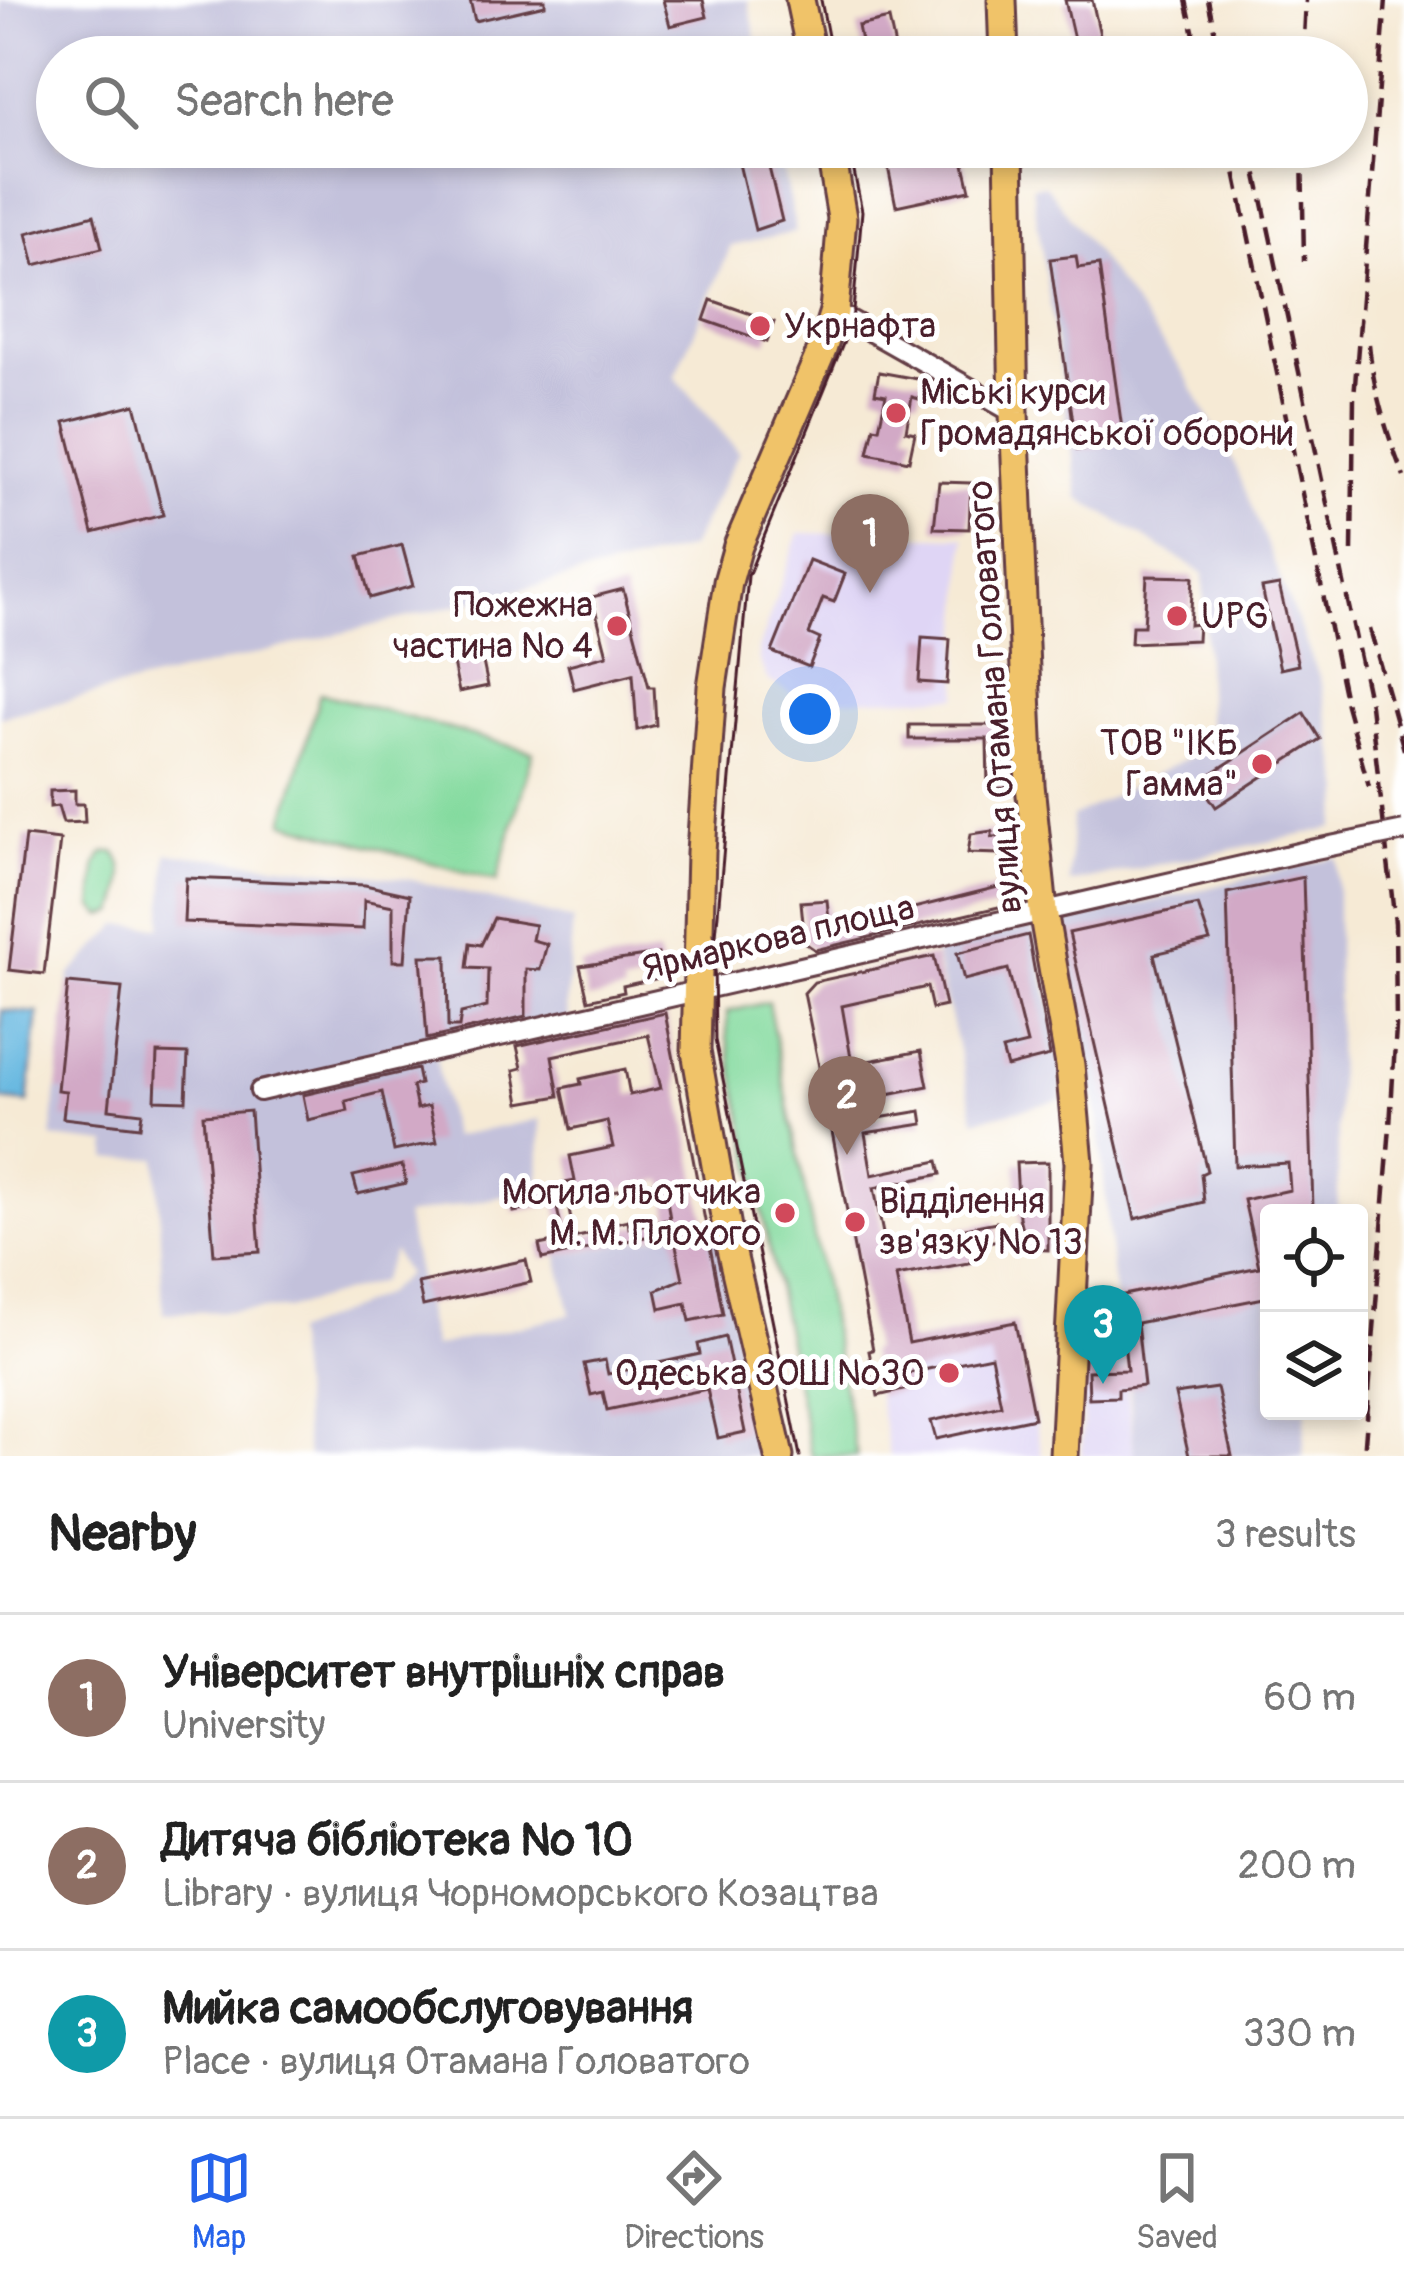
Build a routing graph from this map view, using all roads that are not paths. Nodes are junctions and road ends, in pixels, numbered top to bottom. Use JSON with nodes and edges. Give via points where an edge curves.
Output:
{"nodes":[{"id":1,"x":800,"y":0,"type":"edge"},
{"id":2,"x":1002,"y":0,"type":"edge"},
{"id":3,"x":808,"y":36,"type":"edge"},
{"id":4,"x":1003,"y":36,"type":"edge"},
{"id":5,"x":834,"y":168,"type":"edge"},
{"id":6,"x":1009,"y":168,"type":"edge"},
{"id":7,"x":834,"y":311,"type":"junction"},
{"id":8,"x":1014,"y":413,"type":"junction"},
{"id":9,"x":1404,"y":831,"type":"edge"},
{"id":10,"x":1043,"y":911,"type":"junction"},
{"id":11,"x":697,"y":990,"type":"junction"},
{"id":12,"x":260,"y":1091,"type":"dead end"},
{"id":13,"x":778,"y":1456,"type":"edge"},
{"id":14,"x":1064,"y":1456,"type":"edge"}],
"edges":[{"from":1,"to":3,"type":"main road"},
{"from":2,"to":4,"type":"main road"},
{"from":5,"to":7,"type":"main road","via":[[842,218]]},
{"from":6,"to":8,"type":"main road","name":"вулиця Отамана Головатого"},
{"from":7,"to":8,"type":"street"},
{"from":7,"to":11,"type":"main road","via":[[728,582],[712,688]]},
{"from":8,"to":10,"type":"main road","name":"вулиця Отамана Головатого"},
{"from":9,"to":10,"type":"street","name":"Ярмаркова площа","bridge":true},
{"from":10,"to":11,"type":"street","name":"Ярмаркова площа"},
{"from":10,"to":14,"type":"main road","name":"вулиця Отамана Головатого","via":[[1079,1162]]},
{"from":11,"to":12,"type":"street","name":"Ярмаркова площа"},
{"from":11,"to":13,"type":"main road","via":[[696,1051]]}]}
